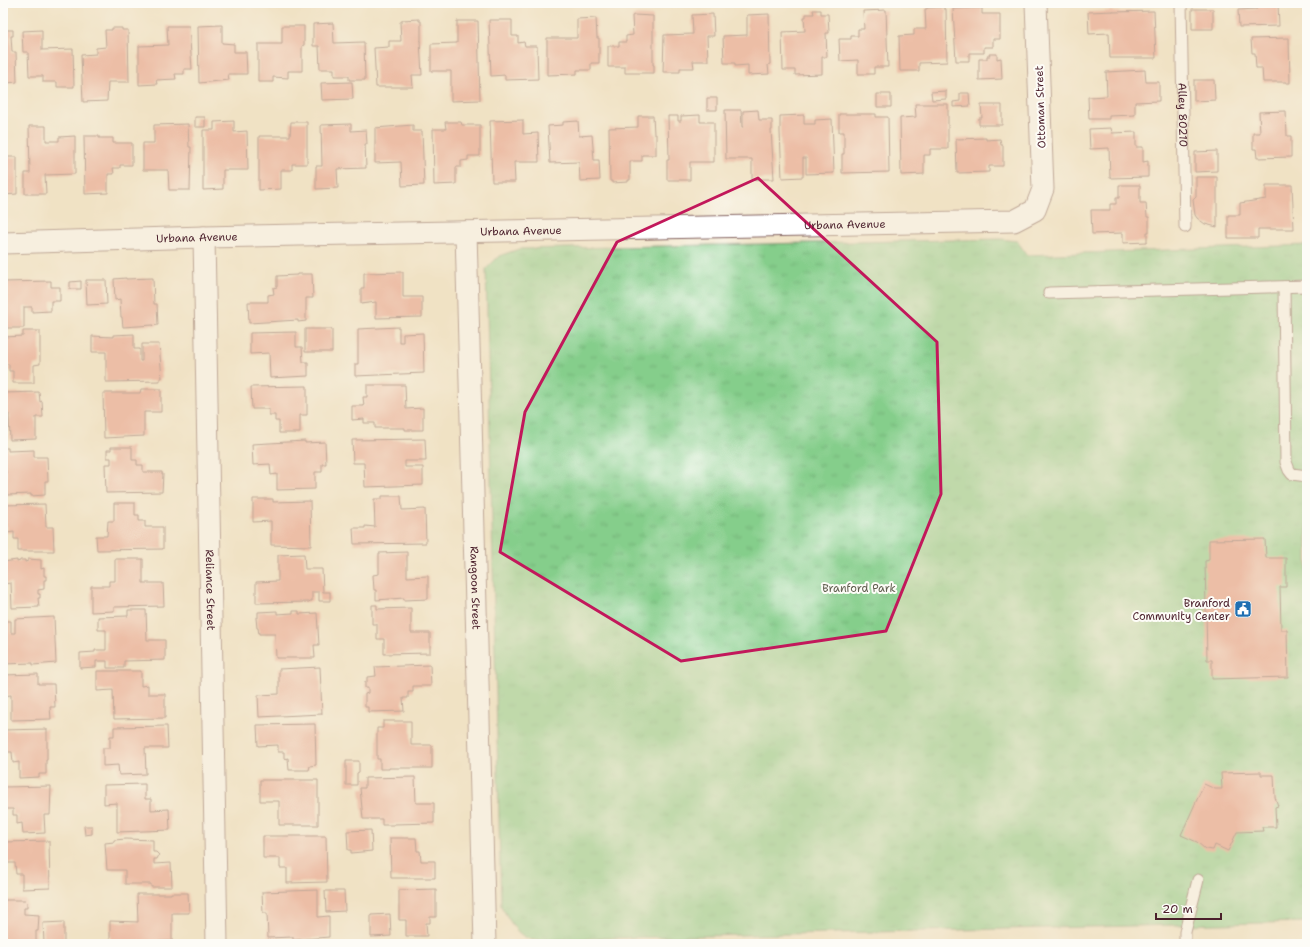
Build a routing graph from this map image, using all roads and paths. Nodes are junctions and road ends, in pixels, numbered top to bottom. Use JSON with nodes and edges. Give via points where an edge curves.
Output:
{"nodes":[{"id":1,"x":1036,"y":3,"type":"edge"},
{"id":2,"x":1181,"y":3,"type":"edge"},
{"id":3,"x":1035,"y":210,"type":"joint"},
{"id":4,"x":1185,"y":227,"type":"dead end"},
{"id":5,"x":466,"y":232,"type":"junction"},
{"id":6,"x":204,"y":237,"type":"junction"},
{"id":7,"x":3,"y":243,"type":"edge"},
{"id":8,"x":1307,"y":286,"type":"edge"},
{"id":9,"x":1284,"y":287,"type":"junction"},
{"id":10,"x":1049,"y":293,"type":"dead end"},
{"id":11,"x":1307,"y":476,"type":"edge"},
{"id":12,"x":1198,"y":880,"type":"dead end"},
{"id":13,"x":217,"y":944,"type":"edge"},
{"id":14,"x":485,"y":944,"type":"edge"},
{"id":15,"x":1185,"y":944,"type":"edge"}],
"edges":[{"from":1,"to":3,"type":"street","name":"Ottoman Street","via":[[1043,189]]},
{"from":2,"to":4,"type":"lane","name":"Alley 80210"},
{"from":3,"to":5,"type":"street","name":"Urbana Avenue","via":[[1014,221]]},
{"from":5,"to":6,"type":"street","name":"Urbana Avenue"},
{"from":5,"to":14,"type":"street","name":"Rangoon Street"},
{"from":6,"to":7,"type":"street","name":"Urbana Avenue"},
{"from":6,"to":13,"type":"street","name":"Reliance Street"},
{"from":8,"to":9,"type":"lane"},
{"from":9,"to":10,"type":"lane"},
{"from":9,"to":11,"type":"lane","via":[[1286,462],[1292,474]]},
{"from":12,"to":15,"type":"lane","via":[[1185,932]]}]}
